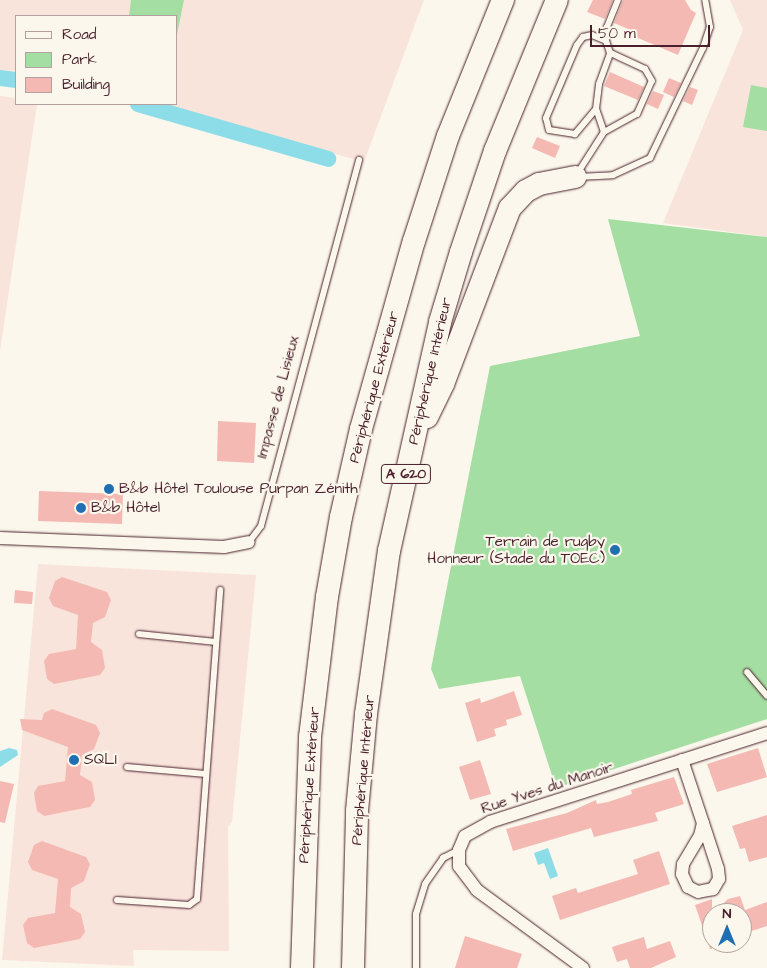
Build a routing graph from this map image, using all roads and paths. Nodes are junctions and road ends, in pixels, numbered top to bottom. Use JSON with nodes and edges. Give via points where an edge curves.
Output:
{"nodes":[{"id":1,"x":503,"y":0,"type":"edge"},
{"id":2,"x":557,"y":0,"type":"edge"},
{"id":3,"x":618,"y":0,"type":"edge"},
{"id":4,"x":705,"y":0,"type":"edge"},
{"id":5,"x":606,"y":41,"type":"junction"},
{"id":6,"x":610,"y":52,"type":"junction"},
{"id":7,"x":596,"y":109,"type":"junction"},
{"id":8,"x":604,"y":132,"type":"junction"},
{"id":9,"x":359,"y":160,"type":"dead end"},
{"id":10,"x":575,"y":177,"type":"junction"},
{"id":11,"x":412,"y":449,"type":"junction"},
{"id":12,"x":0,"y":538,"type":"edge"},
{"id":13,"x":249,"y":542,"type":"joint"},
{"id":14,"x":220,"y":590,"type":"dead end"},
{"id":15,"x":139,"y":634,"type":"dead end"},
{"id":16,"x":216,"y":642,"type":"junction"},
{"id":17,"x":748,"y":672,"type":"dead end"},
{"id":18,"x":767,"y":696,"type":"edge"},
{"id":19,"x":767,"y":734,"type":"edge"},
{"id":20,"x":682,"y":760,"type":"junction"},
{"id":21,"x":127,"y":767,"type":"dead end"},
{"id":22,"x":206,"y":774,"type":"junction"},
{"id":23,"x":703,"y":823,"type":"junction"},
{"id":24,"x":459,"y":850,"type":"junction"},
{"id":25,"x":117,"y":900,"type":"dead end"},
{"id":26,"x":302,"y":968,"type":"edge"},
{"id":27,"x":353,"y":968,"type":"edge"},
{"id":28,"x":416,"y":968,"type":"edge"},
{"id":29,"x":583,"y":968,"type":"edge"}],
"edges":[{"from":1,"to":26,"type":"highway","name":"Périphérique Extérieur","via":[[448,136],[414,241],[361,429],[341,517],[327,597],[310,737]]},
{"from":2,"to":11,"type":"highway","name":"Périphérique Intérieur","number":"A 620","via":[[495,151],[461,252],[440,322]]},
{"from":3,"to":5,"type":"lane","via":[[607,27]]},
{"from":4,"to":10,"type":"lane","via":[[710,27],[673,114],[650,158],[613,175]]},
{"from":5,"to":6,"type":"lane"},
{"from":5,"to":7,"type":"lane","via":[[592,35],[583,37],[577,45],[546,118],[549,130],[575,134]]},
{"from":6,"to":7,"type":"lane","via":[[599,84]]},
{"from":6,"to":8,"type":"lane","via":[[646,69],[652,82],[637,114]]},
{"from":7,"to":8,"type":"lane"},
{"from":8,"to":10,"type":"lane","via":[[588,162]]},
{"from":9,"to":13,"type":"lane","name":"Impasse de Lisieux","via":[[261,526]]},
{"from":10,"to":11,"type":"highway","via":[[539,184],[526,191],[510,208],[443,384]]},
{"from":11,"to":27,"type":"highway","name":"Périphérique Intérieur","number":"A 620","via":[[389,551],[366,714],[357,811]]},
{"from":12,"to":13,"type":"street","name":"Impasse de Lisieux","via":[[224,548]]},
{"from":14,"to":16,"type":"lane"},
{"from":15,"to":16,"type":"lane"},
{"from":16,"to":22,"type":"lane"},
{"from":17,"to":18,"type":"lane"},
{"from":19,"to":20,"type":"street","name":"Rue Yves du Manoir"},
{"from":20,"to":23,"type":"street"},
{"from":20,"to":24,"type":"street","name":"Rue Yves du Manoir","via":[[490,822],[465,836]]},
{"from":21,"to":22,"type":"lane"},
{"from":22,"to":25,"type":"lane","via":[[197,899],[189,905]]},
{"from":23,"to":23,"type":"street","via":[[719,879],[713,889],[698,892],[688,887],[682,874],[683,864],[700,836]]},
{"from":24,"to":28,"type":"lane","via":[[443,858],[425,884],[416,914]]},
{"from":24,"to":29,"type":"street","via":[[459,866],[477,890]]}]}
